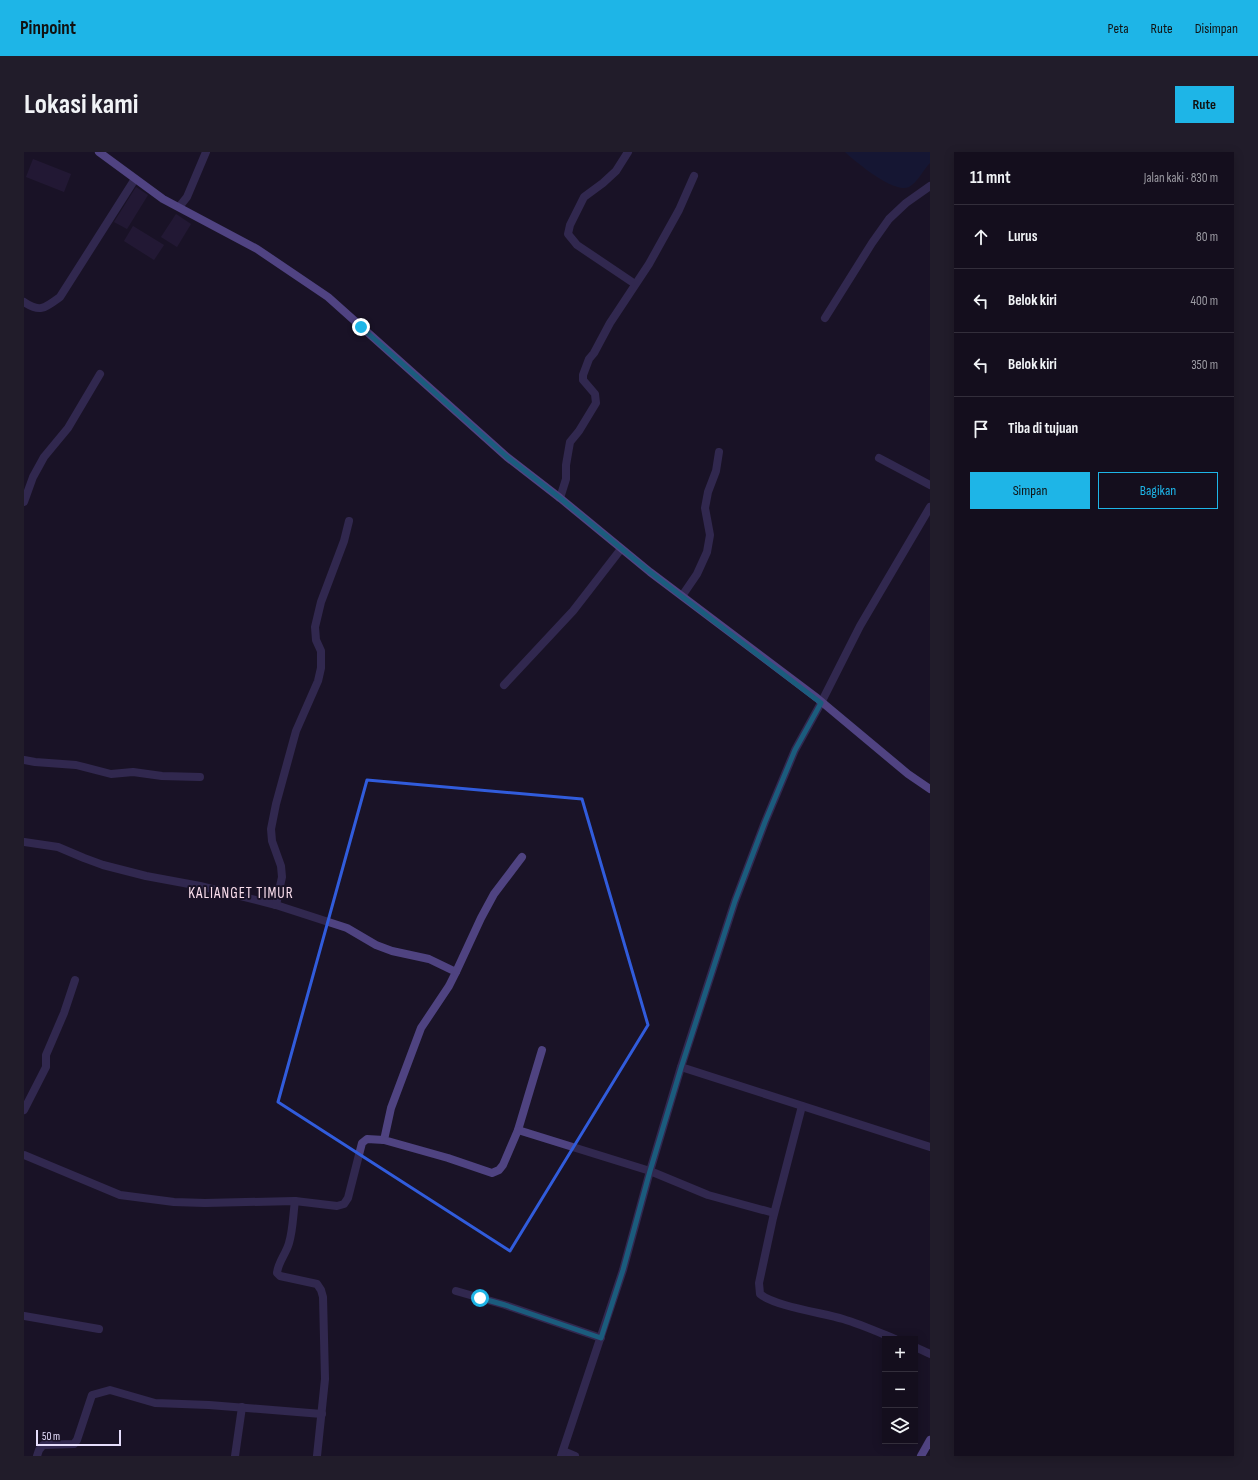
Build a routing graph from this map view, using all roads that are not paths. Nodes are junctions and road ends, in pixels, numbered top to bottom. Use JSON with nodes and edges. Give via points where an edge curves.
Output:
{"nodes":[{"id":1,"x":99,"y":152,"type":"edge"},
{"id":2,"x":206,"y":152,"type":"edge"},
{"id":3,"x":628,"y":152,"type":"edge"},
{"id":4,"x":694,"y":176,"type":"dead end"},
{"id":5,"x":135,"y":179,"type":"junction"},
{"id":6,"x":930,"y":186,"type":"edge"},
{"id":7,"x":179,"y":207,"type":"junction"},
{"id":8,"x":635,"y":284,"type":"junction"},
{"id":9,"x":24,"y":302,"type":"edge"},
{"id":10,"x":824,"y":318,"type":"dead end"},
{"id":11,"x":100,"y":374,"type":"dead end"},
{"id":12,"x":719,"y":452,"type":"dead end"},
{"id":13,"x":879,"y":458,"type":"dead end"},
{"id":14,"x":930,"y":485,"type":"edge"},
{"id":15,"x":560,"y":498,"type":"junction"},
{"id":16,"x":24,"y":502,"type":"edge"},
{"id":17,"x":930,"y":507,"type":"edge"},
{"id":18,"x":349,"y":521,"type":"dead end"},
{"id":19,"x":621,"y":549,"type":"junction"},
{"id":20,"x":682,"y":596,"type":"junction"},
{"id":21,"x":504,"y":685,"type":"dead end"},
{"id":22,"x":821,"y":703,"type":"junction"},
{"id":23,"x":24,"y":760,"type":"edge"},
{"id":24,"x":200,"y":777,"type":"dead end"},
{"id":25,"x":930,"y":789,"type":"edge"},
{"id":26,"x":24,"y":842,"type":"edge"},
{"id":27,"x":522,"y":857,"type":"dead end"},
{"id":28,"x":276,"y":904,"type":"junction"},
{"id":29,"x":456,"y":972,"type":"junction"},
{"id":30,"x":75,"y":980,"type":"dead end"},
{"id":31,"x":542,"y":1050,"type":"dead end"},
{"id":32,"x":681,"y":1068,"type":"junction"},
{"id":33,"x":802,"y":1106,"type":"junction"},
{"id":34,"x":24,"y":1110,"type":"edge"},
{"id":35,"x":518,"y":1130,"type":"junction"},
{"id":36,"x":384,"y":1140,"type":"junction"},
{"id":37,"x":930,"y":1147,"type":"edge"},
{"id":38,"x":24,"y":1155,"type":"edge"},
{"id":39,"x":650,"y":1171,"type":"junction"},
{"id":40,"x":295,"y":1202,"type":"junction"},
{"id":41,"x":774,"y":1213,"type":"junction"},
{"id":42,"x":456,"y":1291,"type":"dead end"},
{"id":43,"x":24,"y":1316,"type":"edge"},
{"id":44,"x":99,"y":1329,"type":"dead end"},
{"id":45,"x":887,"y":1336,"type":"edge"},
{"id":46,"x":601,"y":1338,"type":"junction"},
{"id":47,"x":918,"y":1348,"type":"edge"},
{"id":48,"x":930,"y":1354,"type":"edge"},
{"id":49,"x":242,"y":1407,"type":"junction"},
{"id":50,"x":322,"y":1414,"type":"junction"},
{"id":51,"x":930,"y":1440,"type":"edge"},
{"id":52,"x":562,"y":1453,"type":"edge"},
{"id":53,"x":38,"y":1456,"type":"edge"},
{"id":54,"x":235,"y":1456,"type":"edge"},
{"id":55,"x":317,"y":1456,"type":"edge"},
{"id":56,"x":575,"y":1456,"type":"edge"},
{"id":57,"x":920,"y":1456,"type":"edge"}],
"edges":[{"from":1,"to":5,"type":"main road"},
{"from":2,"to":7,"type":"street","via":[[187,197]]},
{"from":3,"to":8,"type":"street","via":[[616,171],[584,197],[568,234],[577,244]]},
{"from":4,"to":8,"type":"street","via":[[679,210]]},
{"from":5,"to":7,"type":"main road"},
{"from":5,"to":9,"type":"street","via":[[60,298],[40,309]]},
{"from":6,"to":10,"type":"street","via":[[889,219]]},
{"from":7,"to":15,"type":"main road","via":[[257,249],[328,297],[507,457]]},
{"from":8,"to":15,"type":"street","via":[[610,322],[583,375],[583,380],[595,394],[596,403],[570,442],[566,479]]},
{"from":11,"to":16,"type":"street","via":[[68,428],[44,457]]},
{"from":12,"to":20,"type":"street","via":[[705,508],[710,535],[707,552],[697,574]]},
{"from":13,"to":14,"type":"street"},
{"from":15,"to":19,"type":"main road"},
{"from":17,"to":22,"type":"street","via":[[860,626]]},
{"from":18,"to":28,"type":"street","via":[[315,627],[322,668],[296,731],[271,829],[272,842],[282,866]]},
{"from":19,"to":20,"type":"main road"},
{"from":19,"to":21,"type":"street","via":[[573,611]]},
{"from":20,"to":22,"type":"main road"},
{"from":22,"to":25,"type":"main road"},
{"from":22,"to":32,"type":"street","via":[[795,750],[765,822],[735,901]]},
{"from":23,"to":24,"type":"street","via":[[76,765],[111,774],[133,772]]},
{"from":26,"to":28,"type":"street","via":[[58,847],[104,865],[146,876]]},
{"from":27,"to":29,"type":"street","via":[[494,894]]},
{"from":28,"to":29,"type":"street","via":[[347,928],[376,945],[429,959]]},
{"from":29,"to":36,"type":"street","via":[[422,1028],[391,1108]]},
{"from":30,"to":34,"type":"street","via":[[46,1055],[46,1067]]},
{"from":31,"to":35,"type":"street"},
{"from":32,"to":33,"type":"street"},
{"from":32,"to":39,"type":"street"},
{"from":33,"to":37,"type":"street"},
{"from":33,"to":41,"type":"street"},
{"from":35,"to":36,"type":"street","via":[[503,1165],[492,1173]]},
{"from":35,"to":39,"type":"street"},
{"from":36,"to":40,"type":"street","via":[[367,1139],[362,1143],[348,1198],[344,1204],[337,1206]]},
{"from":38,"to":40,"type":"street","via":[[120,1195],[174,1202]]},
{"from":39,"to":41,"type":"street","via":[[708,1195]]},
{"from":39,"to":46,"type":"street"},
{"from":40,"to":50,"type":"street","via":[[289,1245],[277,1273],[280,1276],[317,1284],[322,1290],[325,1379]]},
{"from":41,"to":45,"type":"street","via":[[759,1283],[760,1294],[765,1298],[844,1319]]},
{"from":42,"to":46,"type":"street"},
{"from":43,"to":44,"type":"street"},
{"from":46,"to":52,"type":"street"},
{"from":47,"to":48,"type":"street"},
{"from":49,"to":50,"type":"street"},
{"from":49,"to":53,"type":"street","via":[[155,1403],[110,1390],[98,1392],[92,1395],[74,1444],[42,1445]]},
{"from":49,"to":54,"type":"street"},
{"from":50,"to":55,"type":"street"},
{"from":51,"to":57,"type":"main road"},
{"from":52,"to":56,"type":"street"}]}
